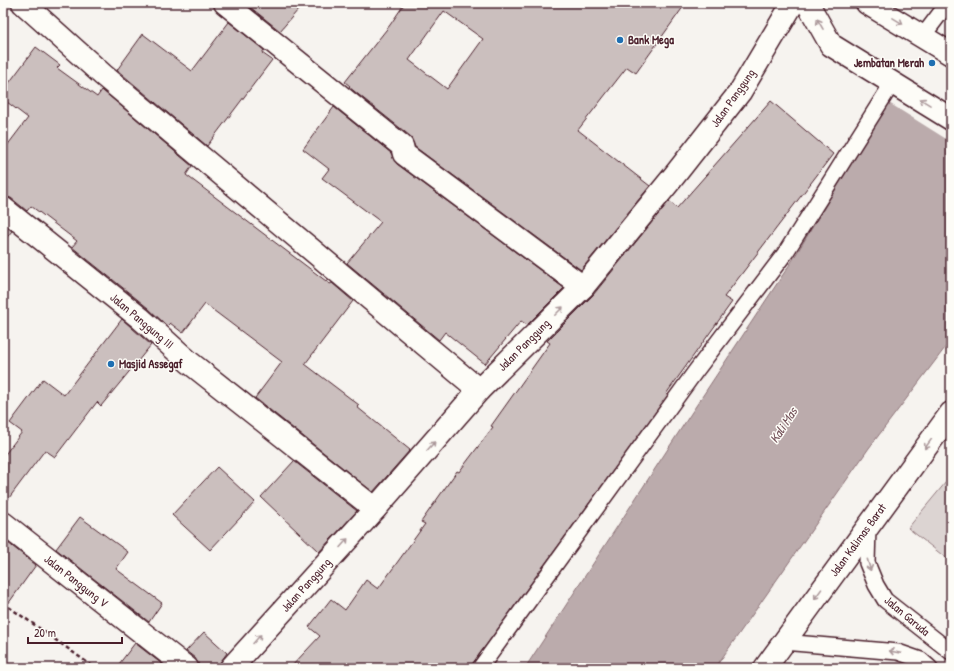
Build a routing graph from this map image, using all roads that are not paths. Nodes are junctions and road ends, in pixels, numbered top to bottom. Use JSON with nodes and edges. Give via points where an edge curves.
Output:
{"nodes":[{"id":1,"x":23,"y":3,"type":"edge"},
{"id":2,"x":225,"y":3,"type":"edge"},
{"id":3,"x":806,"y":3,"type":"edge"},
{"id":4,"x":867,"y":3,"type":"edge"},
{"id":5,"x":948,"y":3,"type":"edge"},
{"id":6,"x":926,"y":38,"type":"junction"},
{"id":7,"x":951,"y":54,"type":"edge"},
{"id":8,"x":896,"y":84,"type":"junction"},
{"id":9,"x":951,"y":118,"type":"edge"},
{"id":10,"x":3,"y":208,"type":"edge"},
{"id":11,"x":583,"y":287,"type":"junction"},
{"id":12,"x":479,"y":390,"type":"junction"},
{"id":13,"x":951,"y":413,"type":"edge"},
{"id":14,"x":375,"y":509,"type":"junction"},
{"id":15,"x":3,"y":523,"type":"edge"},
{"id":16,"x":868,"y":527,"type":"junction"},
{"id":17,"x":783,"y":642,"type":"junction"},
{"id":18,"x":951,"y":652,"type":"edge"},
{"id":19,"x":187,"y":668,"type":"edge"},
{"id":20,"x":231,"y":668,"type":"edge"},
{"id":21,"x":480,"y":668,"type":"edge"},
{"id":22,"x":765,"y":668,"type":"edge"},
{"id":23,"x":930,"y":668,"type":"edge"}],
"edges":[{"from":1,"to":12,"type":"street","via":[[103,75]]},
{"from":2,"to":11,"type":"street","via":[[402,146],[404,154]]},
{"from":8,"to":3,"type":"street","one_way":true,"via":[[831,44]]},
{"from":3,"to":11,"type":"street","name":"Jalan Panggung","via":[[740,92]]},
{"from":4,"to":6,"type":"street","one_way":true},
{"from":5,"to":6,"type":"lane"},
{"from":6,"to":7,"type":"street"},
{"from":9,"to":8,"type":"street","one_way":true},
{"from":8,"to":21,"type":"lane","via":[[786,252],[695,372]]},
{"from":10,"to":14,"type":"street","name":"Jalan Panggung III","via":[[140,318],[189,362]]},
{"from":12,"to":11,"type":"street","name":"Jalan Panggung","one_way":true},
{"from":14,"to":12,"type":"street","name":"Jalan Panggung","one_way":true},
{"from":13,"to":16,"type":"street","name":"Jalan Kalimas Barat","one_way":true},
{"from":20,"to":14,"type":"street","name":"Jalan Panggung","one_way":true},
{"from":15,"to":19,"type":"street","name":"Jalan Panggung V"},
{"from":16,"to":17,"type":"street","name":"Jalan Kalimas Barat","one_way":true},
{"from":16,"to":18,"type":"lane","name":"Jalan Garuda","one_way":true,"via":[[867,563],[885,600]]},
{"from":17,"to":22,"type":"street","name":"Jalan Kalimas Barat"},
{"from":23,"to":17,"type":"lane","one_way":true,"via":[[921,660],[898,652]]}]}
